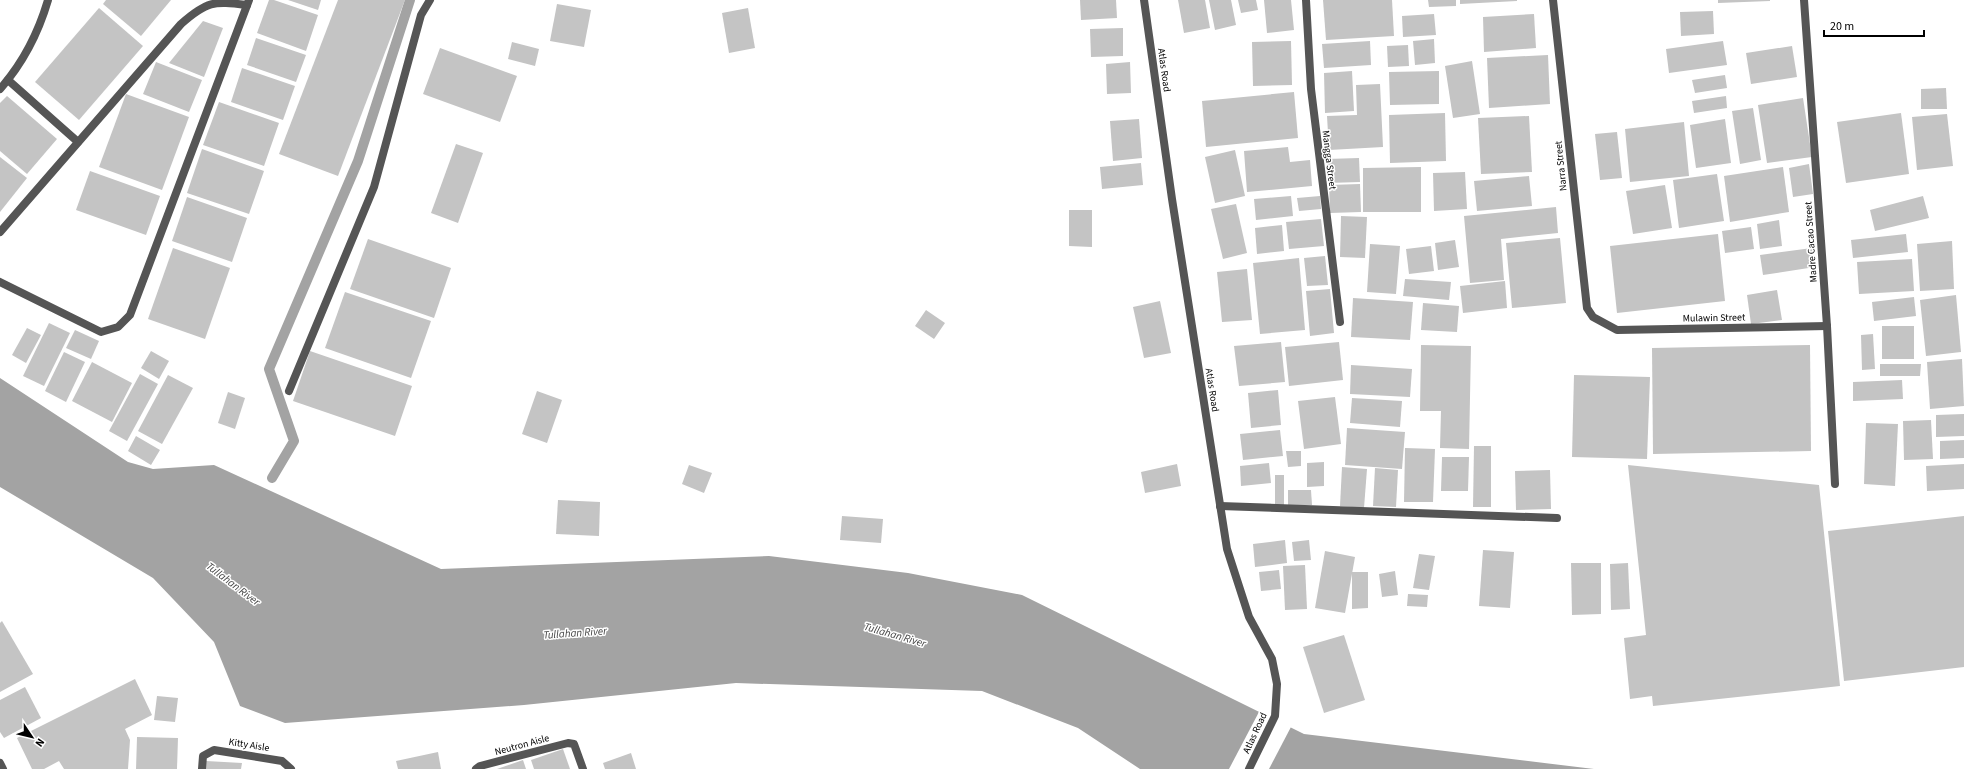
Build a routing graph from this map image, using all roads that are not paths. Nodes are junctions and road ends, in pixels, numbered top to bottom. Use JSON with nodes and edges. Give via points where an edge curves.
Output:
{"nodes":[{"id":1,"x":48,"y":0,"type":"edge"},
{"id":2,"x":430,"y":0,"type":"edge"},
{"id":3,"x":1144,"y":0,"type":"edge"},
{"id":4,"x":1306,"y":0,"type":"edge"},
{"id":5,"x":1553,"y":0,"type":"edge"},
{"id":6,"x":1804,"y":0,"type":"edge"},
{"id":7,"x":248,"y":3,"type":"edge"},
{"id":8,"x":8,"y":80,"type":"junction"},
{"id":9,"x":0,"y":89,"type":"edge"},
{"id":10,"x":78,"y":142,"type":"junction"},
{"id":11,"x":0,"y":232,"type":"edge"},
{"id":12,"x":0,"y":282,"type":"edge"},
{"id":13,"x":1340,"y":322,"type":"dead end"},
{"id":14,"x":1602,"y":323,"type":"joint"},
{"id":15,"x":1827,"y":326,"type":"junction"},
{"id":16,"x":290,"y":391,"type":"dead end"},
{"id":17,"x":1835,"y":484,"type":"dead end"},
{"id":18,"x":1220,"y":506,"type":"junction"},
{"id":19,"x":1557,"y":518,"type":"dead end"},
{"id":20,"x":0,"y":763,"type":"edge"},
{"id":21,"x":291,"y":768,"type":"edge"},
{"id":22,"x":3,"y":769,"type":"edge"},
{"id":23,"x":202,"y":769,"type":"edge"},
{"id":24,"x":476,"y":769,"type":"edge"},
{"id":25,"x":583,"y":769,"type":"edge"},
{"id":26,"x":1248,"y":769,"type":"edge"}],
"edges":[{"from":1,"to":8,"type":"street","via":[[34,40]]},
{"from":2,"to":16,"type":"street","via":[[421,15],[374,187]]},
{"from":3,"to":18,"type":"street","name":"Atlas Road"},
{"from":4,"to":13,"type":"street","name":"Mangga Street","via":[[1310,88]]},
{"from":5,"to":14,"type":"street","name":"Narra Street","via":[[1586,308]]},
{"from":6,"to":15,"type":"street","name":"Madre Cacao Street"},
{"from":7,"to":10,"type":"street","via":[[210,4],[196,11],[181,24]]},
{"from":7,"to":12,"type":"street","via":[[130,315],[118,327],[101,332]]},
{"from":8,"to":9,"type":"street"},
{"from":8,"to":10,"type":"street"},
{"from":10,"to":11,"type":"street"},
{"from":14,"to":15,"type":"street","name":"Mulawin Street","via":[[1617,330]]},
{"from":15,"to":17,"type":"street","name":"Madre Cacao Street"},
{"from":18,"to":19,"type":"street"},
{"from":18,"to":26,"type":"street","name":"Atlas Road","via":[[1227,549],[1241,596],[1249,617],[1272,659],[1277,684],[1275,716]]},
{"from":20,"to":22,"type":"street"},
{"from":21,"to":23,"type":"street","name":"Kitty Aisle","via":[[282,761],[214,750],[203,756]]},
{"from":24,"to":25,"type":"street","name":"Neutron Aisle","via":[[568,743],[574,744]]}]}
